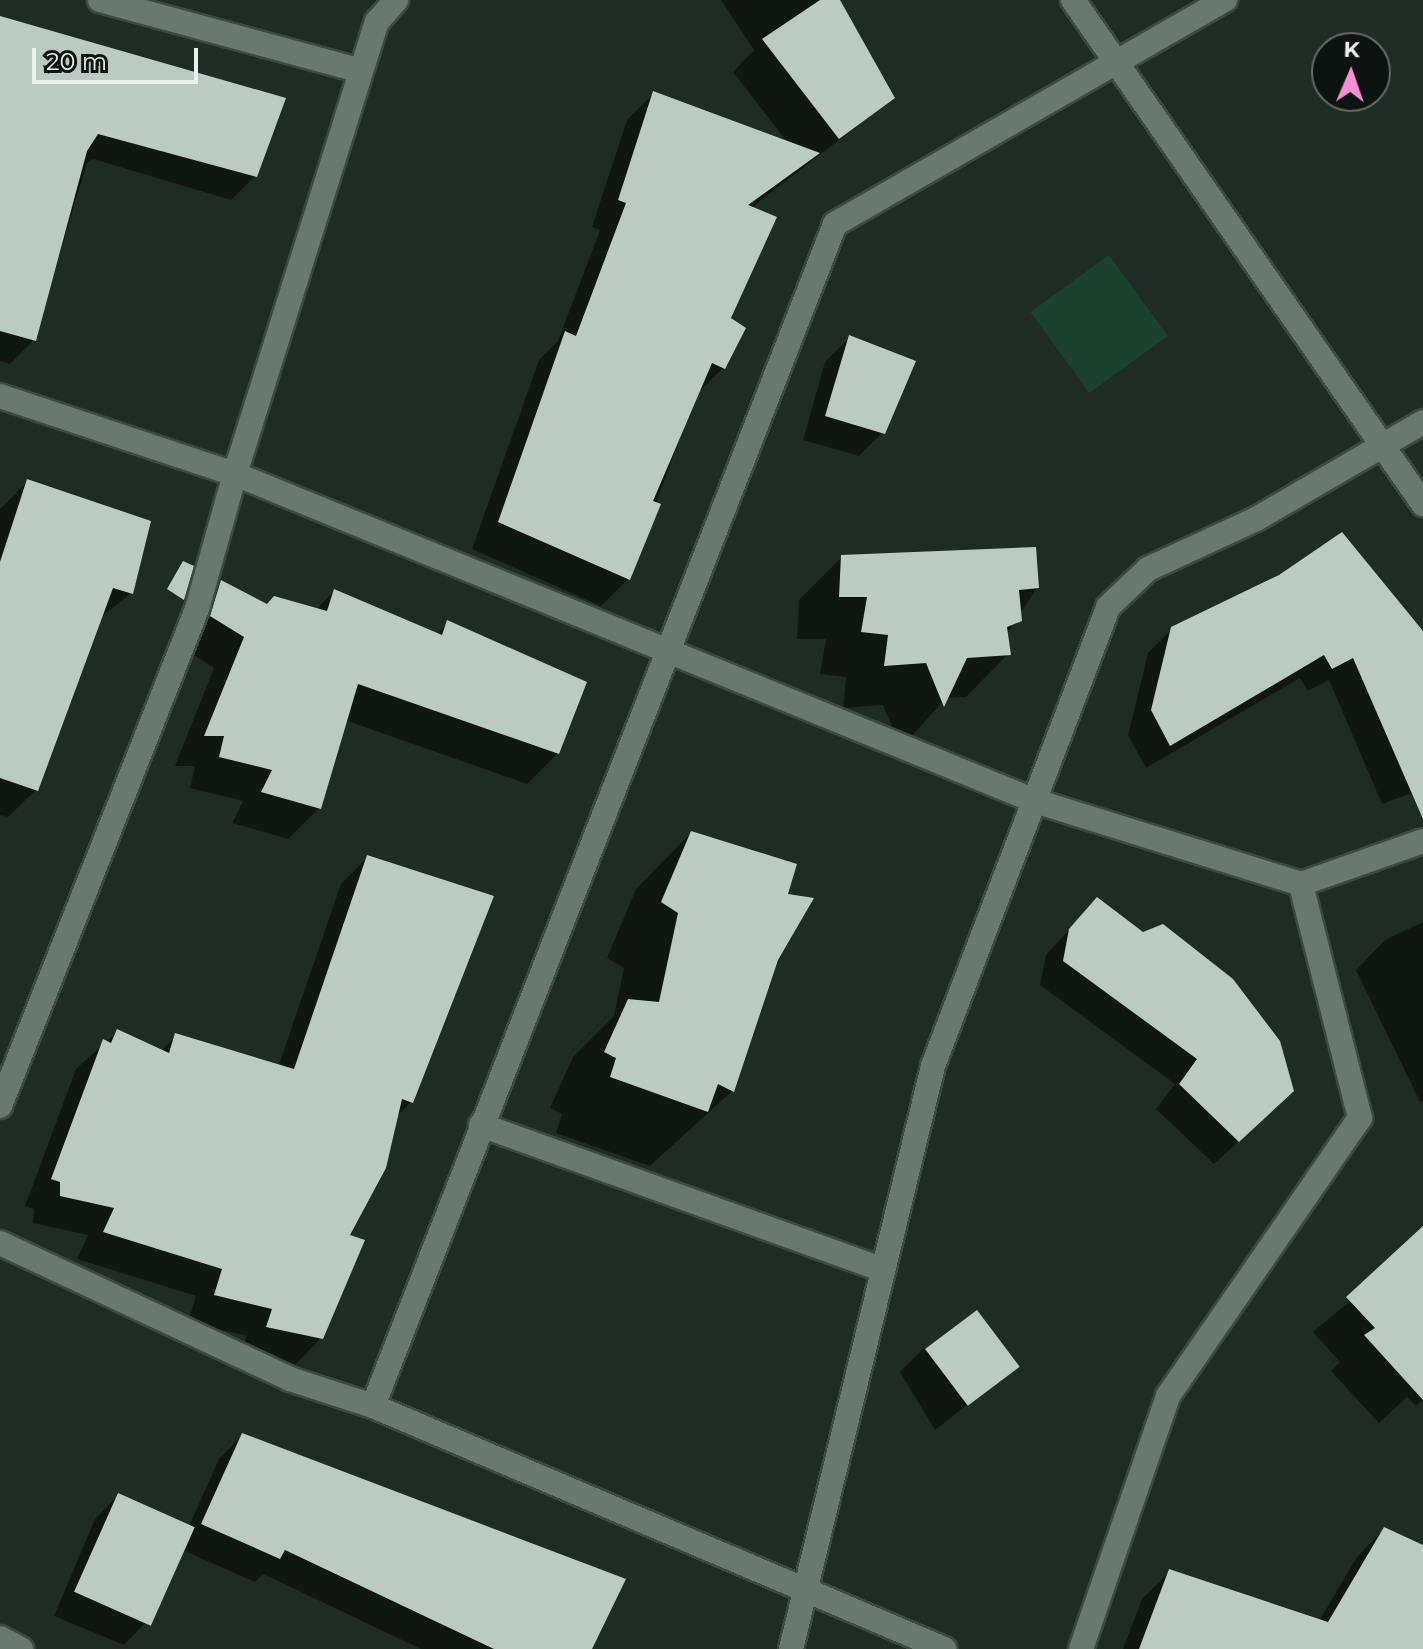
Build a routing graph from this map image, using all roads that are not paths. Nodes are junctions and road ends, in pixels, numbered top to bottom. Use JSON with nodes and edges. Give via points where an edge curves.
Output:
{"nodes":[{"id":1,"x":100,"y":0,"type":"edge"},
{"id":2,"x":396,"y":0,"type":"edge"},
{"id":3,"x":1073,"y":0,"type":"edge"},
{"id":4,"x":1225,"y":0,"type":"edge"},
{"id":5,"x":1114,"y":67,"type":"junction"},
{"id":6,"x":361,"y":71,"type":"junction"},
{"id":7,"x":0,"y":396,"type":"edge"},
{"id":8,"x":1423,"y":422,"type":"edge"},
{"id":9,"x":1384,"y":446,"type":"junction"},
{"id":10,"x":235,"y":474,"type":"junction"},
{"id":11,"x":1423,"y":504,"type":"edge"},
{"id":12,"x":666,"y":649,"type":"junction"},
{"id":13,"x":1035,"y":801,"type":"junction"},
{"id":14,"x":1423,"y":841,"type":"edge"},
{"id":15,"x":1301,"y":884,"type":"junction"},
{"id":16,"x":0,"y":1106,"type":"edge"},
{"id":17,"x":481,"y":1125,"type":"junction"},
{"id":18,"x":0,"y":1243,"type":"edge"},
{"id":19,"x":879,"y":1268,"type":"junction"},
{"id":20,"x":373,"y":1406,"type":"junction"},
{"id":21,"x":806,"y":1589,"type":"junction"},
{"id":22,"x":0,"y":1638,"type":"edge"},
{"id":23,"x":21,"y":1649,"type":"edge"},
{"id":24,"x":791,"y":1649,"type":"edge"},
{"id":25,"x":944,"y":1649,"type":"edge"},
{"id":26,"x":1081,"y":1649,"type":"edge"}],
"edges":[{"from":1,"to":6,"type":"street"},
{"from":2,"to":6,"type":"street","via":[[377,22]]},
{"from":3,"to":5,"type":"street"},
{"from":4,"to":5,"type":"street"},
{"from":5,"to":9,"type":"street"},
{"from":5,"to":12,"type":"street","via":[[835,224]]},
{"from":6,"to":10,"type":"street"},
{"from":7,"to":10,"type":"street"},
{"from":8,"to":9,"type":"street"},
{"from":9,"to":11,"type":"street"},
{"from":9,"to":13,"type":"street","via":[[1148,569],[1108,607]]},
{"from":10,"to":12,"type":"street"},
{"from":10,"to":16,"type":"street","via":[[197,609]]},
{"from":12,"to":13,"type":"street"},
{"from":12,"to":17,"type":"street"},
{"from":13,"to":15,"type":"street"},
{"from":13,"to":19,"type":"street","via":[[933,1066]]},
{"from":14,"to":15,"type":"street"},
{"from":15,"to":26,"type":"street","via":[[1360,1118],[1168,1396]]},
{"from":17,"to":19,"type":"street"},
{"from":17,"to":20,"type":"street"},
{"from":18,"to":20,"type":"street","via":[[290,1379]]},
{"from":19,"to":21,"type":"street"},
{"from":20,"to":21,"type":"street"},
{"from":21,"to":24,"type":"street"},
{"from":21,"to":25,"type":"street"},
{"from":22,"to":23,"type":"street"}]}
